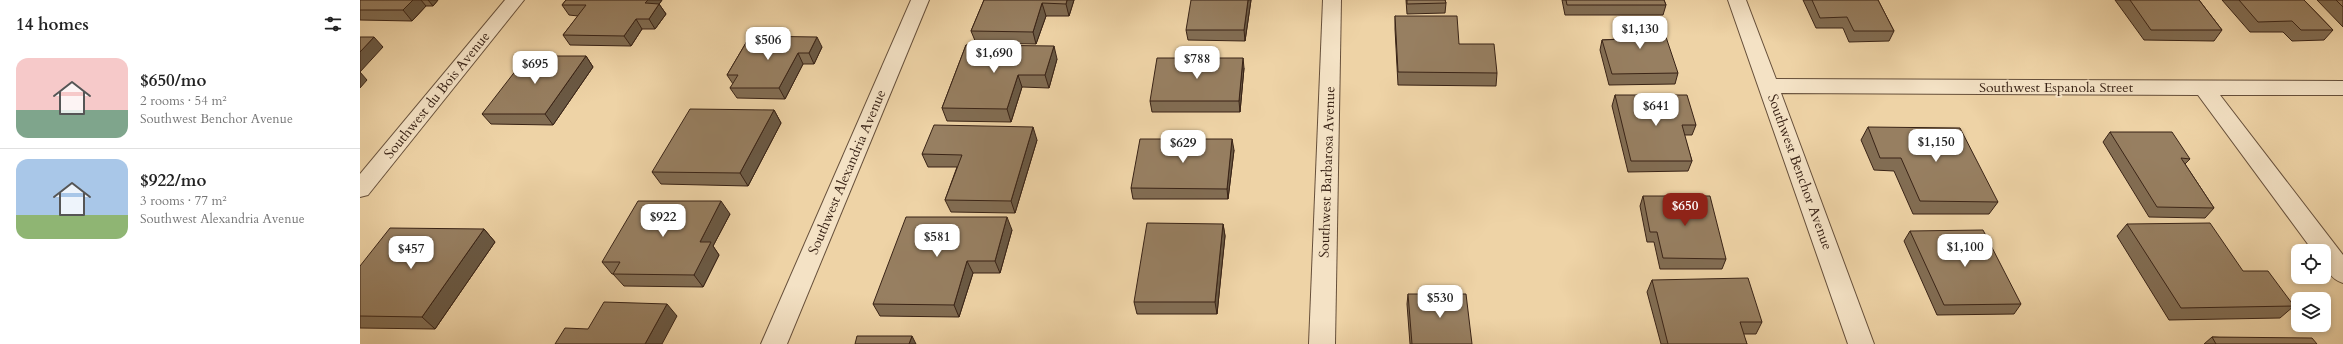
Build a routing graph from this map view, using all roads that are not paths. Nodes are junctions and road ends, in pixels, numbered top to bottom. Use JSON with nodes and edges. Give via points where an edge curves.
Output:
{"nodes":[{"id":1,"x":515,"y":0,"type":"edge"},
{"id":2,"x":920,"y":0,"type":"edge"},
{"id":3,"x":1332,"y":0,"type":"edge"},
{"id":4,"x":1737,"y":0,"type":"edge"},
{"id":5,"x":1769,"y":86,"type":"junction"},
{"id":6,"x":2204,"y":88,"type":"junction"},
{"id":7,"x":2343,"y":88,"type":"edge"},
{"id":8,"x":360,"y":189,"type":"edge"},
{"id":9,"x":2343,"y":273,"type":"edge"},
{"id":10,"x":774,"y":344,"type":"edge"},
{"id":11,"x":1322,"y":344,"type":"edge"},
{"id":12,"x":1862,"y":344,"type":"edge"}],
"edges":[{"from":1,"to":8,"type":"street","name":"Southwest du Bois Avenue"},
{"from":2,"to":10,"type":"street","name":"Southwest Alexandria Avenue"},
{"from":3,"to":11,"type":"street","name":"Southwest Barbarosa Avenue"},
{"from":4,"to":5,"type":"street","name":"Southwest Benchor Avenue"},
{"from":5,"to":6,"type":"street","name":"Southwest Espanola Street"},
{"from":5,"to":12,"type":"street","name":"Southwest Benchor Avenue"},
{"from":6,"to":7,"type":"street","name":"Southwest Espanola Street"},
{"from":6,"to":9,"type":"street"}]}
